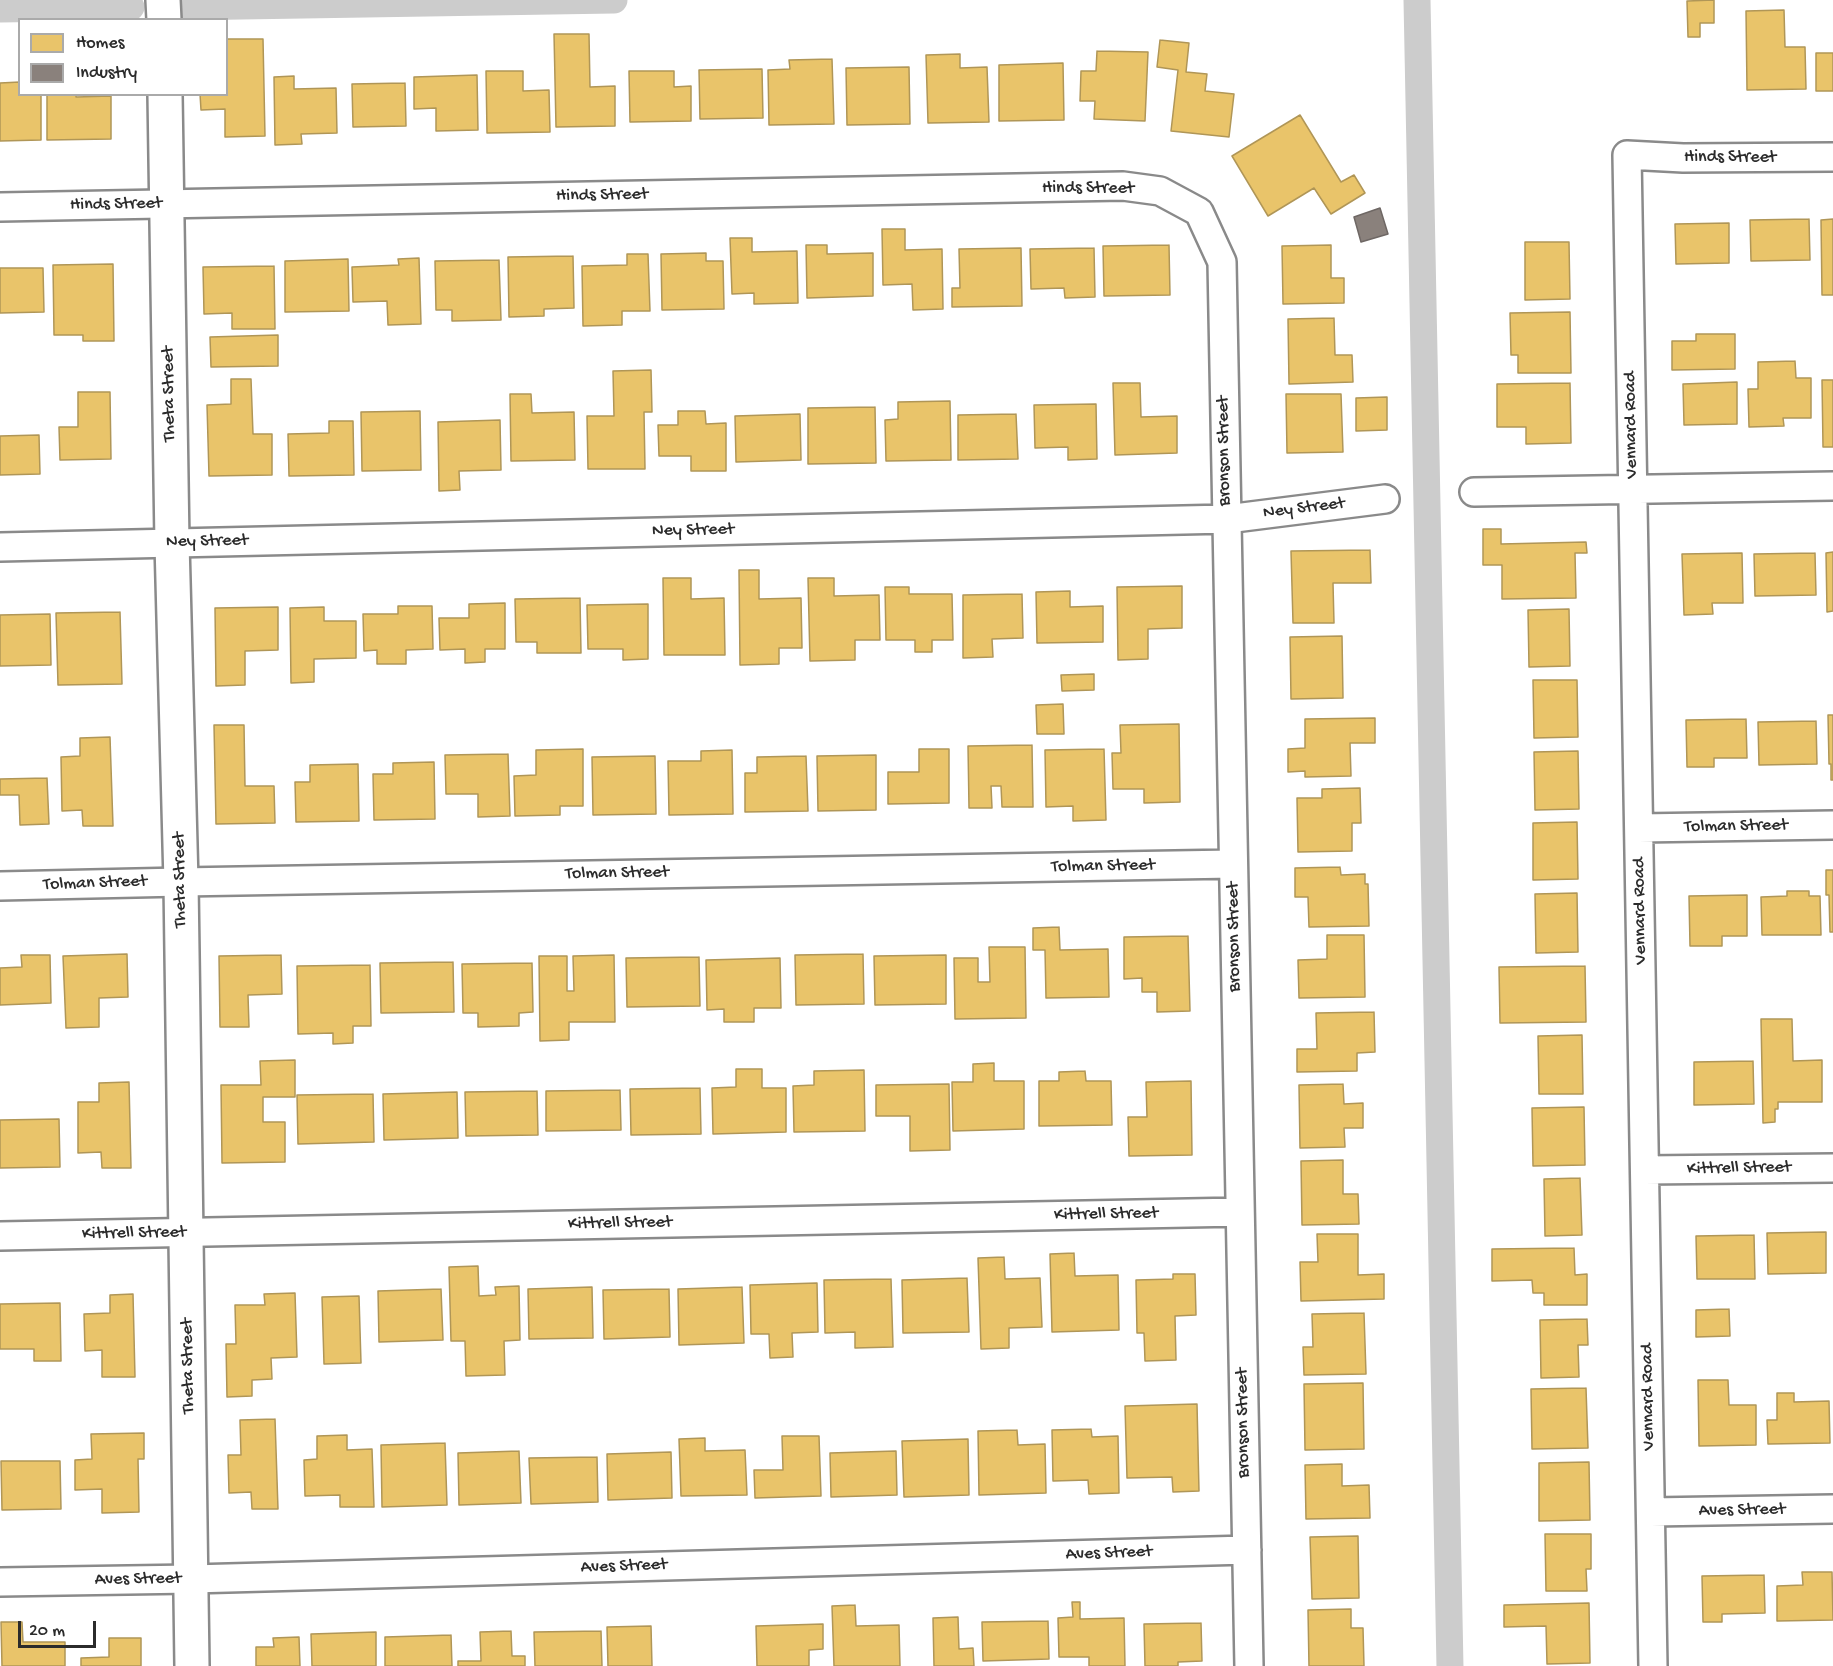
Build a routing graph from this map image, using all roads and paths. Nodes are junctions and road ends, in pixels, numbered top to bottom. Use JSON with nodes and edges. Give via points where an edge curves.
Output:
{"nodes":[{"id":1,"x":164,"y":0,"type":"edge"},
{"id":2,"x":164,"y":18,"type":"edge"},
{"id":3,"x":165,"y":96,"type":"edge"},
{"id":4,"x":1628,"y":155,"type":"joint"},
{"id":5,"x":1833,"y":157,"type":"edge"},
{"id":6,"x":167,"y":204,"type":"junction"},
{"id":7,"x":0,"y":207,"type":"edge"},
{"id":8,"x":1199,"y":212,"type":"joint"},
{"id":9,"x":1833,"y":486,"type":"edge"},
{"id":10,"x":1633,"y":489,"type":"junction"},
{"id":11,"x":1474,"y":492,"type":"dead end"},
{"id":12,"x":1385,"y":499,"type":"dead end"},
{"id":13,"x":1227,"y":519,"type":"junction"},
{"id":14,"x":172,"y":543,"type":"junction"},
{"id":15,"x":0,"y":547,"type":"edge"},
{"id":16,"x":1833,"y":825,"type":"edge"},
{"id":17,"x":1639,"y":828,"type":"junction"},
{"id":18,"x":1233,"y":864,"type":"junction"},
{"id":19,"x":181,"y":882,"type":"junction"},
{"id":20,"x":0,"y":886,"type":"edge"},
{"id":21,"x":1833,"y":1168,"type":"edge"},
{"id":22,"x":1645,"y":1170,"type":"junction"},
{"id":23,"x":1240,"y":1212,"type":"junction"},
{"id":24,"x":187,"y":1233,"type":"junction"},
{"id":25,"x":0,"y":1236,"type":"edge"},
{"id":26,"x":1833,"y":1509,"type":"edge"},
{"id":27,"x":1651,"y":1512,"type":"junction"},
{"id":28,"x":1247,"y":1550,"type":"junction"},
{"id":29,"x":192,"y":1579,"type":"junction"},
{"id":30,"x":0,"y":1582,"type":"edge"},
{"id":31,"x":192,"y":1666,"type":"edge"},
{"id":32,"x":1249,"y":1666,"type":"edge"},
{"id":33,"x":1653,"y":1666,"type":"edge"}],
"edges":[{"from":1,"to":2,"type":"street"},
{"from":3,"to":6,"type":"street","name":"Theta Street"},
{"from":4,"to":5,"type":"street","name":"Hinds Street"},
{"from":4,"to":10,"type":"street","name":"Vennard Road"},
{"from":6,"to":7,"type":"street","name":"Hinds Street"},
{"from":6,"to":8,"type":"street","name":"Hinds Street","via":[[1123,186],[1160,191]]},
{"from":6,"to":14,"type":"street","name":"Theta Street"},
{"from":8,"to":13,"type":"street","name":"Bronson Street","via":[[1222,262]]},
{"from":9,"to":10,"type":"street"},
{"from":10,"to":11,"type":"street"},
{"from":10,"to":17,"type":"street","name":"Vennard Road"},
{"from":12,"to":13,"type":"street","name":"Ney Street"},
{"from":13,"to":14,"type":"street","name":"Ney Street"},
{"from":13,"to":18,"type":"street","name":"Bronson Street"},
{"from":14,"to":15,"type":"street","name":"Ney Street"},
{"from":14,"to":19,"type":"street","name":"Theta Street"},
{"from":16,"to":17,"type":"street","name":"Tolman Street"},
{"from":17,"to":22,"type":"street","name":"Vennard Road"},
{"from":18,"to":19,"type":"street","name":"Tolman Street"},
{"from":18,"to":23,"type":"street","name":"Bronson Street"},
{"from":19,"to":20,"type":"street","name":"Tolman Street"},
{"from":19,"to":24,"type":"street","name":"Theta Street"},
{"from":21,"to":22,"type":"street","name":"Kittrell Street"},
{"from":22,"to":27,"type":"street","name":"Vennard Road"},
{"from":23,"to":24,"type":"street","name":"Kittrell Street"},
{"from":23,"to":28,"type":"street","name":"Bronson Street"},
{"from":24,"to":25,"type":"street","name":"Kittrell Street"},
{"from":24,"to":29,"type":"street","name":"Theta Street"},
{"from":26,"to":27,"type":"street","name":"Aves Street"},
{"from":27,"to":33,"type":"street","name":"Vennard Road"},
{"from":28,"to":29,"type":"street","name":"Aves Street"},
{"from":28,"to":32,"type":"street","name":"Bronson Street"},
{"from":29,"to":30,"type":"street","name":"Aves Street"},
{"from":29,"to":31,"type":"street","name":"Theta Street"}]}
